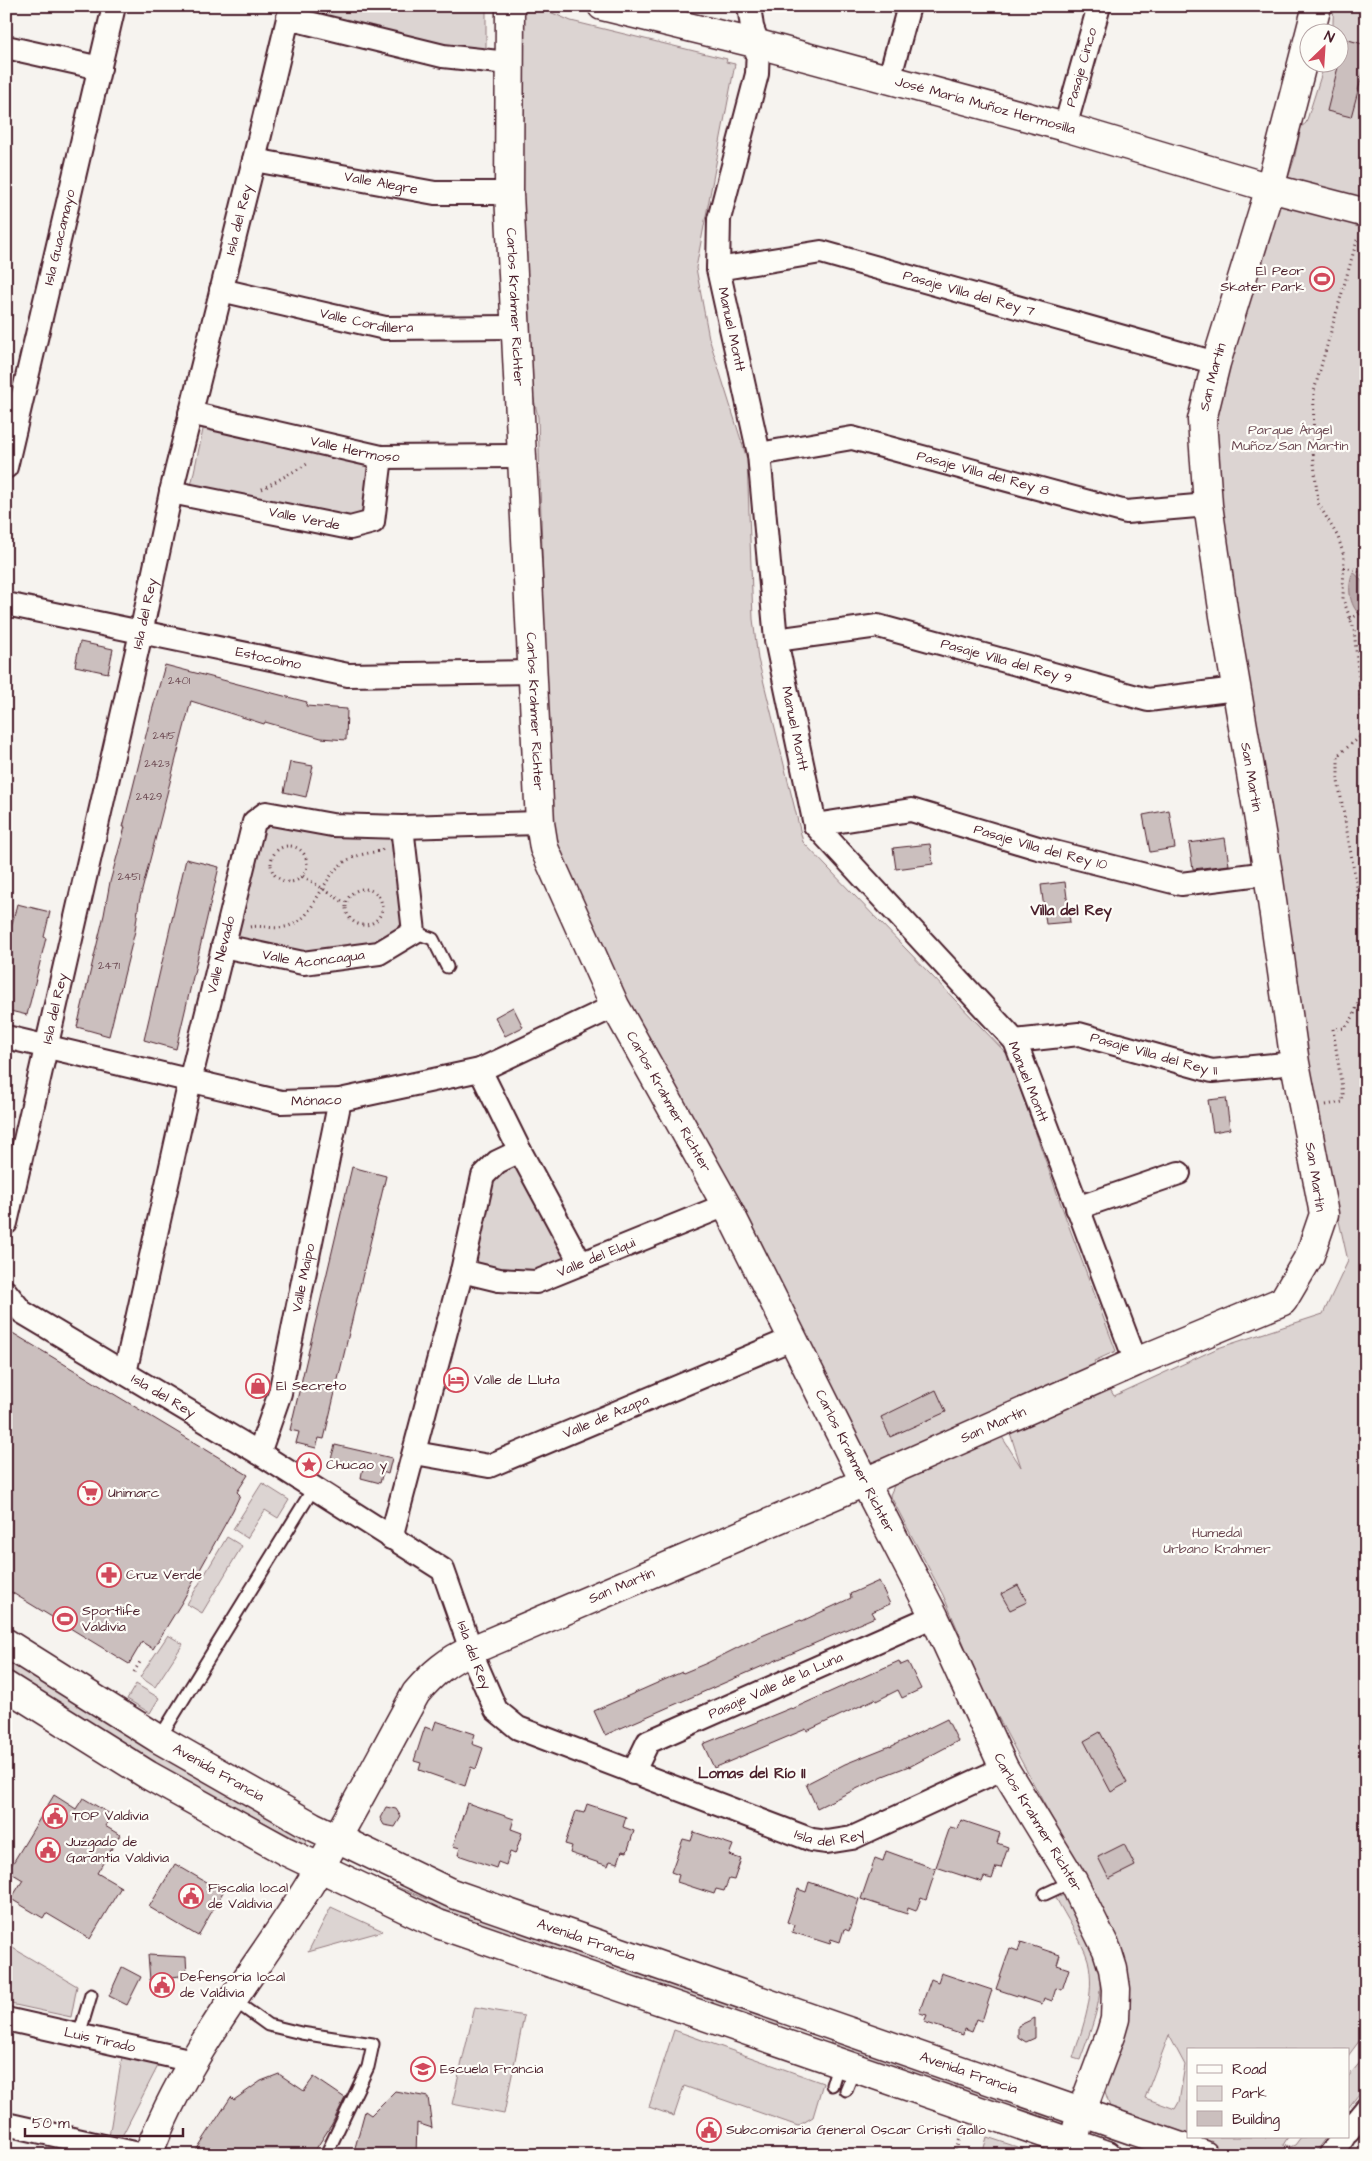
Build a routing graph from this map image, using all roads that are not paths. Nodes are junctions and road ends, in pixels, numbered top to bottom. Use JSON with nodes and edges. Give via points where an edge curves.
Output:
{"nodes":[{"id":1,"x":114,"y":6,"type":"edge"},
{"id":2,"x":510,"y":6,"type":"edge"},
{"id":3,"x":602,"y":6,"type":"edge"},
{"id":4,"x":749,"y":6,"type":"edge"},
{"id":5,"x":909,"y":6,"type":"edge"},
{"id":6,"x":1099,"y":6,"type":"edge"},
{"id":7,"x":1317,"y":6,"type":"edge"},
{"id":8,"x":289,"y":12,"type":"edge"},
{"id":9,"x":758,"y":44,"type":"junction"},
{"id":10,"x":6,"y":47,"type":"edge"},
{"id":11,"x":508,"y":63,"type":"junction"},
{"id":12,"x":100,"y":68,"type":"junction"},
{"id":13,"x":889,"y":80,"type":"junction"},
{"id":14,"x":1065,"y":127,"type":"junction"},
{"id":15,"x":254,"y":160,"type":"junction"},
{"id":16,"x":1270,"y":188,"type":"junction"},
{"id":17,"x":509,"y":193,"type":"junction"},
{"id":18,"x":1366,"y":213,"type":"edge"},
{"id":19,"x":718,"y":269,"type":"junction"},
{"id":20,"x":221,"y":290,"type":"junction"},
{"id":21,"x":514,"y":328,"type":"junction"},
{"id":22,"x":1216,"y":363,"type":"junction"},
{"id":23,"x":190,"y":414,"type":"junction"},
{"id":24,"x":759,"y":454,"type":"junction"},
{"id":25,"x":522,"y":456,"type":"junction"},
{"id":26,"x":381,"y":457,"type":"junction"},
{"id":27,"x":6,"y":467,"type":"edge"},
{"id":28,"x":171,"y":492,"type":"junction"},
{"id":29,"x":1208,"y":504,"type":"junction"},
{"id":30,"x":6,"y":604,"type":"edge"},
{"id":31,"x":141,"y":633,"type":"junction"},
{"id":32,"x":776,"y":640,"type":"junction"},
{"id":33,"x":533,"y":672,"type":"junction"},
{"id":34,"x":1236,"y":689,"type":"junction"},
{"id":35,"x":540,"y":823,"type":"junction"},
{"id":36,"x":815,"y":825,"type":"junction"},
{"id":37,"x":402,"y":827,"type":"junction"},
{"id":38,"x":1268,"y":873,"type":"junction"},
{"id":39,"x":414,"y":932,"type":"junction"},
{"id":40,"x":223,"y":946,"type":"junction"},
{"id":41,"x":447,"y":967,"type":"dead end"},
{"id":42,"x":615,"y":1006,"type":"junction"},
{"id":43,"x":6,"y":1037,"type":"edge"},
{"id":44,"x":1014,"y":1041,"type":"junction"},
{"id":45,"x":46,"y":1046,"type":"junction"},
{"id":46,"x":1295,"y":1063,"type":"junction"},
{"id":47,"x":480,"y":1070,"type":"junction"},
{"id":48,"x":190,"y":1081,"type":"junction"},
{"id":49,"x":340,"y":1100,"type":"junction"},
{"id":50,"x":520,"y":1151,"type":"junction"},
{"id":51,"x":1179,"y":1173,"type":"dead end"},
{"id":52,"x":726,"y":1204,"type":"junction"},
{"id":53,"x":1077,"y":1208,"type":"junction"},
{"id":54,"x":6,"y":1223,"type":"edge"},
{"id":55,"x":581,"y":1264,"type":"junction"},
{"id":56,"x":462,"y":1271,"type":"junction"},
{"id":57,"x":6,"y":1292,"type":"edge"},
{"id":58,"x":794,"y":1338,"type":"junction"},
{"id":59,"x":1136,"y":1362,"type":"junction"},
{"id":60,"x":125,"y":1373,"type":"junction"},
{"id":61,"x":415,"y":1452,"type":"junction"},
{"id":62,"x":259,"y":1453,"type":"junction"},
{"id":63,"x":865,"y":1482,"type":"junction"},
{"id":64,"x":313,"y":1488,"type":"junction"},
{"id":65,"x":391,"y":1538,"type":"junction"},
{"id":66,"x":934,"y":1616,"type":"junction"},
{"id":67,"x":6,"y":1643,"type":"edge"},
{"id":68,"x":472,"y":1650,"type":"junction"},
{"id":69,"x":9,"y":1694,"type":"edge"},
{"id":70,"x":159,"y":1739,"type":"junction"},
{"id":71,"x":1004,"y":1768,"type":"junction"},
{"id":72,"x":633,"y":1773,"type":"junction"},
{"id":73,"x":336,"y":1839,"type":"junction"},
{"id":74,"x":319,"y":1869,"type":"junction"},
{"id":75,"x":1073,"y":1881,"type":"junction"},
{"id":76,"x":1045,"y":1894,"type":"dead end"},
{"id":77,"x":91,"y":1995,"type":"dead end"},
{"id":78,"x":232,"y":1999,"type":"junction"},
{"id":79,"x":810,"y":2018,"type":"junction"},
{"id":80,"x":6,"y":2019,"type":"edge"},
{"id":81,"x":79,"y":2035,"type":"junction"},
{"id":82,"x":802,"y":2049,"type":"junction"},
{"id":83,"x":193,"y":2061,"type":"junction"},
{"id":84,"x":1366,"y":2109,"type":"edge"},
{"id":85,"x":1081,"y":2113,"type":"junction"},
{"id":86,"x":6,"y":2124,"type":"edge"},
{"id":87,"x":1350,"y":2129,"type":"edge"},
{"id":88,"x":1342,"y":2138,"type":"edge"},
{"id":89,"x":1072,"y":2149,"type":"edge"},
{"id":90,"x":143,"y":2155,"type":"edge"},
{"id":91,"x":148,"y":2155,"type":"edge"},
{"id":92,"x":326,"y":2155,"type":"edge"},
{"id":93,"x":1107,"y":2155,"type":"edge"},
{"id":94,"x":1204,"y":2155,"type":"edge"},
{"id":95,"x":1330,"y":2155,"type":"edge"}],
"edges":[{"from":1,"to":12,"type":"street","name":"Isla Guacamayo"},
{"from":2,"to":11,"type":"street","name":"Carlos Krahmer Richter"},
{"from":3,"to":9,"type":"street","name":"José María Muñoz Hermosilla"},
{"from":4,"to":9,"type":"street","name":"Manuel Montt"},
{"from":5,"to":13,"type":"street"},
{"from":6,"to":14,"type":"street","name":"Pasaje Cinco"},
{"from":7,"to":16,"type":"street","name":"San Martín"},
{"from":8,"to":11,"type":"street","via":[[443,56]]},
{"from":8,"to":15,"type":"street","name":"Isla del Rey"},
{"from":9,"to":13,"type":"street","name":"José María Muñoz Hermosilla"},
{"from":9,"to":19,"type":"street","name":"Manuel Montt","via":[[757,74],[719,219]]},
{"from":10,"to":12,"type":"street"},
{"from":11,"to":17,"type":"street","name":"Carlos Krahmer Richter"},
{"from":12,"to":27,"type":"street","name":"Isla Guacamayo"},
{"from":13,"to":14,"type":"street","name":"José María Muñoz Hermosilla"},
{"from":14,"to":16,"type":"street","name":"José María Muñoz Hermosilla"},
{"from":15,"to":17,"type":"street","name":"Valle Alegre","via":[[435,193]]},
{"from":15,"to":20,"type":"street","name":"Isla del Rey"},
{"from":16,"to":18,"type":"street","name":"José María Muñoz Hermosilla"},
{"from":16,"to":22,"type":"street","name":"San Martín"},
{"from":17,"to":21,"type":"street","name":"Carlos Krahmer Richter"},
{"from":19,"to":22,"type":"street","name":"Pasaje Villa del Rey 7","via":[[821,252]]},
{"from":19,"to":24,"type":"street","name":"Manuel Montt"},
{"from":20,"to":21,"type":"street","name":"Valle Cordillera","via":[[385,328]]},
{"from":20,"to":23,"type":"street","name":"Isla del Rey"},
{"from":21,"to":25,"type":"street","name":"Carlos Krahmer Richter"},
{"from":22,"to":29,"type":"street","name":"San Martín","via":[[1202,420]]},
{"from":23,"to":26,"type":"street","name":"Valle Hermoso"},
{"from":23,"to":28,"type":"street","name":"Isla del Rey"},
{"from":24,"to":29,"type":"street","name":"Pasaje Villa del Rey 8","via":[[852,438],[1126,512]]},
{"from":24,"to":32,"type":"street","name":"Manuel Montt"},
{"from":25,"to":26,"type":"street","name":"Valle Hermoso"},
{"from":25,"to":33,"type":"street","name":"Carlos Krahmer Richter"},
{"from":26,"to":28,"type":"street","name":"Valle Verde","via":[[373,522],[350,528]]},
{"from":28,"to":31,"type":"street","name":"Isla del Rey"},
{"from":29,"to":34,"type":"street","name":"San Martín"},
{"from":30,"to":31,"type":"street","name":"Estocolmo"},
{"from":31,"to":33,"type":"street","name":"Estocolmo","via":[[348,675]]},
{"from":31,"to":45,"type":"street","name":"Isla del Rey"},
{"from":32,"to":34,"type":"street","name":"Pasaje Villa del Rey 9","via":[[878,626],[1148,700]]},
{"from":32,"to":36,"type":"street","name":"Manuel Montt"},
{"from":33,"to":35,"type":"street","name":"Carlos Krahmer Richter"},
{"from":34,"to":38,"type":"street","name":"San Martín"},
{"from":35,"to":37,"type":"street","name":"Valle Nevado"},
{"from":35,"to":42,"type":"street","name":"Carlos Krahmer Richter","via":[[551,866]]},
{"from":36,"to":38,"type":"street","name":"Pasaje Villa del Rey 10","via":[[911,810],[1038,848],[1181,884]]},
{"from":36,"to":44,"type":"street","name":"Manuel Montt"},
{"from":37,"to":39,"type":"street"},
{"from":37,"to":40,"type":"street","name":"Valle Nevado","via":[[332,825],[266,813],[254,822]]},
{"from":38,"to":46,"type":"street","name":"San Martín"},
{"from":39,"to":40,"type":"street","name":"Valle Aconcagua","via":[[378,953],[303,963]]},
{"from":39,"to":41,"type":"lane","via":[[433,939]]},
{"from":40,"to":48,"type":"street","name":"Valle Nevado"},
{"from":42,"to":47,"type":"street","name":"Mónaco"},
{"from":42,"to":52,"type":"street","name":"Carlos Krahmer Richter"},
{"from":43,"to":45,"type":"street","name":"Mónaco"},
{"from":44,"to":46,"type":"street","name":"Pasaje Villa del Rey 11","via":[[1079,1034],[1212,1071]]},
{"from":44,"to":53,"type":"street","name":"Manuel Montt"},
{"from":45,"to":48,"type":"street","name":"Mónaco"},
{"from":45,"to":54,"type":"street","name":"Isla del Rey"},
{"from":46,"to":59,"type":"street","name":"San Martín","via":[[1324,1214],[1310,1255],[1283,1300]]},
{"from":47,"to":49,"type":"street","name":"Mónaco"},
{"from":47,"to":50,"type":"street"},
{"from":48,"to":49,"type":"street","name":"Mónaco","via":[[281,1102]]},
{"from":48,"to":60,"type":"street","name":"Valle Nevado"},
{"from":49,"to":62,"type":"street","name":"Valle Maipo","via":[[280,1393]]},
{"from":50,"to":55,"type":"street"},
{"from":50,"to":56,"type":"street","via":[[496,1162],[483,1176]]},
{"from":51,"to":53,"type":"street"},
{"from":52,"to":55,"type":"street","name":"Valle del Elqui"},
{"from":52,"to":58,"type":"street","name":"Carlos Krahmer Richter"},
{"from":53,"to":59,"type":"street","name":"Manuel Montt"},
{"from":55,"to":56,"type":"street","name":"Valle del Elqui","via":[[536,1282],[499,1280]]},
{"from":56,"to":61,"type":"street"},
{"from":57,"to":60,"type":"street","name":"Isla del Rey","via":[[22,1312]]},
{"from":58,"to":61,"type":"street","name":"Valle de Azapa","via":[[489,1466]]},
{"from":58,"to":63,"type":"street","name":"Carlos Krahmer Richter"},
{"from":59,"to":63,"type":"street","name":"San Martín"},
{"from":60,"to":62,"type":"street","name":"Isla del Rey"},
{"from":61,"to":65,"type":"street"},
{"from":62,"to":64,"type":"street","name":"Isla del Rey"},
{"from":63,"to":66,"type":"street","name":"Carlos Krahmer Richter"},
{"from":63,"to":68,"type":"street","name":"San Martín"},
{"from":64,"to":65,"type":"street","name":"Isla del Rey"},
{"from":64,"to":70,"type":"lane"},
{"from":65,"to":68,"type":"street","name":"Isla del Rey","via":[[444,1570]]},
{"from":66,"to":71,"type":"street","name":"Carlos Krahmer Richter"},
{"from":66,"to":72,"type":"street","name":"Pasaje Valle de la Luna","via":[[648,1742]]},
{"from":67,"to":70,"type":"street","name":"Avenida Francia"},
{"from":68,"to":72,"type":"street","name":"Isla del Rey","via":[[496,1710],[518,1728]]},
{"from":68,"to":73,"type":"street","name":"San Martín","via":[[442,1666],[416,1694]]},
{"from":69,"to":74,"type":"street"},
{"from":70,"to":73,"type":"street","name":"Avenida Francia"},
{"from":71,"to":72,"type":"street","name":"Isla del Rey","via":[[857,1836],[827,1842],[812,1840]]},
{"from":71,"to":75,"type":"street","name":"Carlos Krahmer Richter"},
{"from":73,"to":74,"type":"street","name":"San Martín"},
{"from":73,"to":79,"type":"street","name":"Avenida Francia","via":[[451,1893]]},
{"from":74,"to":78,"type":"street","name":"San Martín"},
{"from":74,"to":82,"type":"street","via":[[438,1924]]},
{"from":75,"to":76,"type":"lane"},
{"from":75,"to":85,"type":"street","name":"Carlos Krahmer Richter","via":[[1107,1950],[1116,1989],[1115,2019]]},
{"from":77,"to":81,"type":"lane"},
{"from":78,"to":83,"type":"street","name":"San Martín"},
{"from":78,"to":92,"type":"lane","via":[[268,2025],[373,2044],[368,2067]]},
{"from":79,"to":82,"type":"street"},
{"from":79,"to":85,"type":"street","name":"Avenida Francia"},
{"from":80,"to":81,"type":"street","name":"Luis Tirado"},
{"from":81,"to":83,"type":"street","name":"Luis Tirado"},
{"from":82,"to":89,"type":"street","via":[[843,2076]]},
{"from":83,"to":91,"type":"street","name":"San Martín","via":[[161,2119]]},
{"from":84,"to":87,"type":"street"},
{"from":85,"to":89,"type":"street","name":"Carlos Krahmer Richter"},
{"from":85,"to":94,"type":"street","name":"Avenida Francia"},
{"from":86,"to":90,"type":"street"},
{"from":88,"to":95,"type":"street"},
{"from":89,"to":93,"type":"street"}]}
